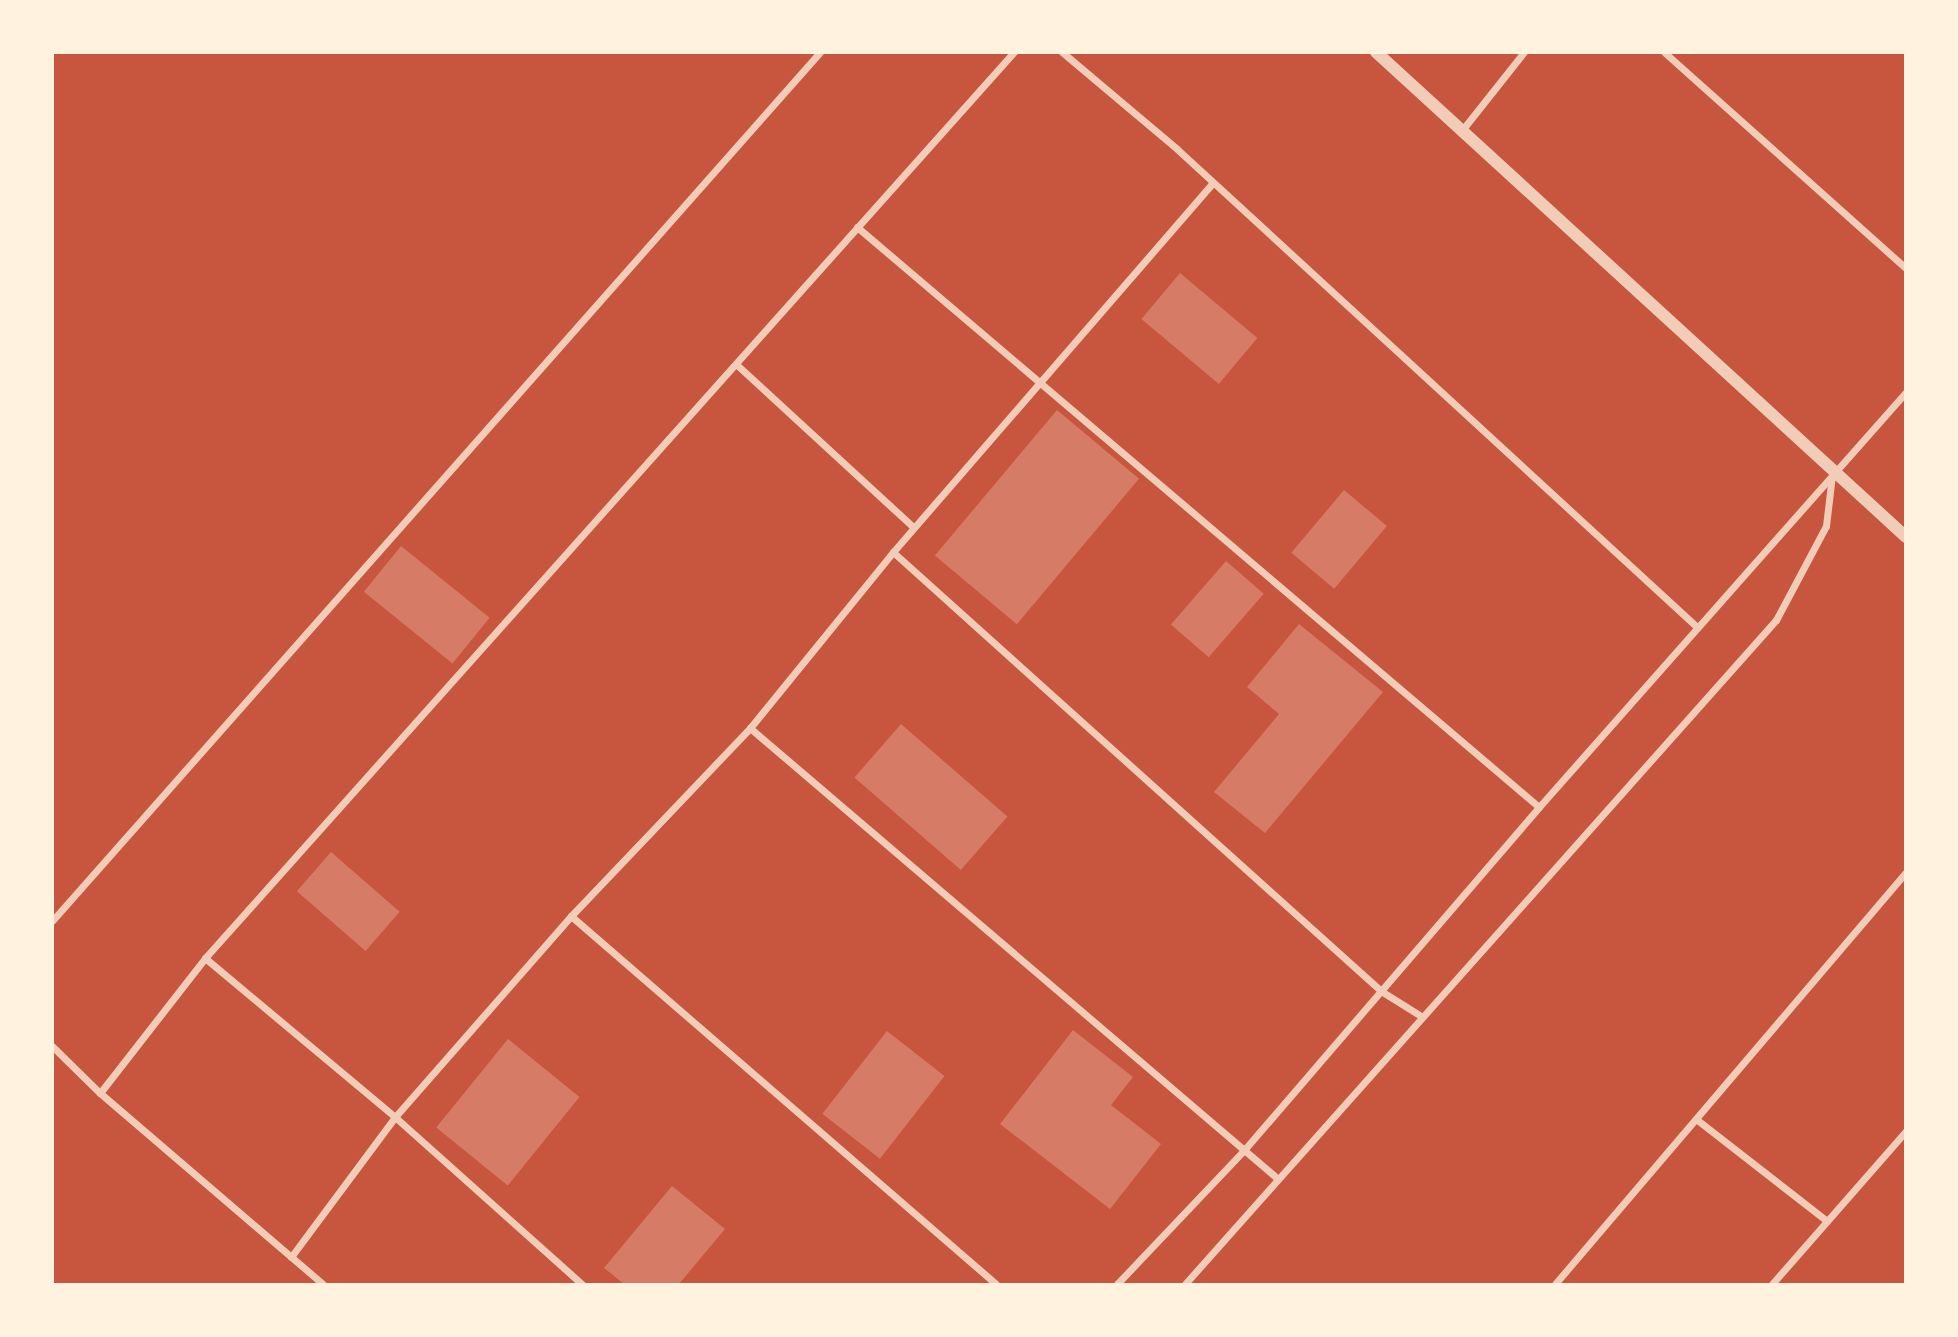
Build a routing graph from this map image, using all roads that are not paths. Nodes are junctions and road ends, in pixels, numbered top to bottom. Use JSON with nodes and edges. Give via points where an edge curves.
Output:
{"nodes":[{"id":1,"x":820,"y":52,"type":"edge"},
{"id":2,"x":1014,"y":52,"type":"edge"},
{"id":3,"x":1062,"y":52,"type":"edge"},
{"id":4,"x":1376,"y":52,"type":"edge"},
{"id":5,"x":1524,"y":52,"type":"edge"},
{"id":6,"x":1664,"y":52,"type":"edge"},
{"id":7,"x":1463,"y":129,"type":"junction"},
{"id":8,"x":1213,"y":184,"type":"junction"},
{"id":9,"x":857,"y":227,"type":"junction"},
{"id":10,"x":1906,"y":268,"type":"edge"},
{"id":11,"x":737,"y":365,"type":"junction"},
{"id":12,"x":1042,"y":383,"type":"junction"},
{"id":13,"x":1906,"y":392,"type":"edge"},
{"id":14,"x":1832,"y":474,"type":"junction"},
{"id":15,"x":914,"y":527,"type":"junction"},
{"id":16,"x":1906,"y":537,"type":"edge"},
{"id":17,"x":893,"y":552,"type":"junction"},
{"id":18,"x":1696,"y":626,"type":"junction"},
{"id":19,"x":750,"y":728,"type":"junction"},
{"id":20,"x":1539,"y":807,"type":"junction"},
{"id":21,"x":1906,"y":872,"type":"edge"},
{"id":22,"x":571,"y":916,"type":"junction"},
{"id":23,"x":52,"y":921,"type":"edge"},
{"id":24,"x":205,"y":958,"type":"junction"},
{"id":25,"x":1381,"y":991,"type":"junction"},
{"id":26,"x":1421,"y":1016,"type":"junction"},
{"id":27,"x":52,"y":1046,"type":"edge"},
{"id":28,"x":100,"y":1093,"type":"junction"},
{"id":29,"x":395,"y":1117,"type":"junction"},
{"id":30,"x":1696,"y":1119,"type":"junction"},
{"id":31,"x":1906,"y":1130,"type":"edge"},
{"id":32,"x":1245,"y":1149,"type":"junction"},
{"id":33,"x":1278,"y":1179,"type":"junction"},
{"id":34,"x":1827,"y":1221,"type":"junction"},
{"id":35,"x":291,"y":1257,"type":"junction"},
{"id":36,"x":315,"y":1278,"type":"junction"},
{"id":37,"x":309,"y":1284,"type":"edge"},
{"id":38,"x":323,"y":1284,"type":"edge"},
{"id":39,"x":582,"y":1284,"type":"edge"},
{"id":40,"x":996,"y":1284,"type":"edge"},
{"id":41,"x":1117,"y":1284,"type":"edge"},
{"id":42,"x":1185,"y":1284,"type":"edge"},
{"id":43,"x":1555,"y":1284,"type":"edge"},
{"id":44,"x":1772,"y":1284,"type":"edge"}],
"edges":[{"from":1,"to":23,"type":"street"},
{"from":2,"to":9,"type":"street"},
{"from":3,"to":8,"type":"street"},
{"from":4,"to":7,"type":"street"},
{"from":5,"to":7,"type":"street"},
{"from":6,"to":10,"type":"street"},
{"from":7,"to":14,"type":"street"},
{"from":8,"to":12,"type":"street"},
{"from":8,"to":18,"type":"street"},
{"from":9,"to":11,"type":"street"},
{"from":9,"to":12,"type":"street"},
{"from":11,"to":15,"type":"street"},
{"from":11,"to":24,"type":"street"},
{"from":12,"to":15,"type":"street"},
{"from":12,"to":20,"type":"street"},
{"from":13,"to":14,"type":"street"},
{"from":14,"to":16,"type":"street"},
{"from":14,"to":18,"type":"street"},
{"from":14,"to":26,"type":"street","via":[[1826,526],[1776,620]]},
{"from":15,"to":17,"type":"street"},
{"from":17,"to":19,"type":"street"},
{"from":17,"to":25,"type":"street"},
{"from":18,"to":20,"type":"street"},
{"from":19,"to":22,"type":"street"},
{"from":19,"to":32,"type":"street"},
{"from":20,"to":25,"type":"street"},
{"from":21,"to":30,"type":"street"},
{"from":22,"to":29,"type":"street"},
{"from":22,"to":40,"type":"street"},
{"from":24,"to":28,"type":"street"},
{"from":24,"to":29,"type":"street"},
{"from":25,"to":26,"type":"street"},
{"from":25,"to":32,"type":"street"},
{"from":26,"to":33,"type":"street"},
{"from":27,"to":28,"type":"street"},
{"from":28,"to":35,"type":"street"},
{"from":29,"to":35,"type":"street"},
{"from":29,"to":39,"type":"street"},
{"from":30,"to":34,"type":"street"},
{"from":30,"to":43,"type":"street"},
{"from":31,"to":34,"type":"street"},
{"from":32,"to":33,"type":"street"},
{"from":32,"to":41,"type":"street"},
{"from":33,"to":42,"type":"street"},
{"from":34,"to":44,"type":"street"},
{"from":35,"to":36,"type":"street"},
{"from":36,"to":37,"type":"street"},
{"from":36,"to":38,"type":"street"}]}
